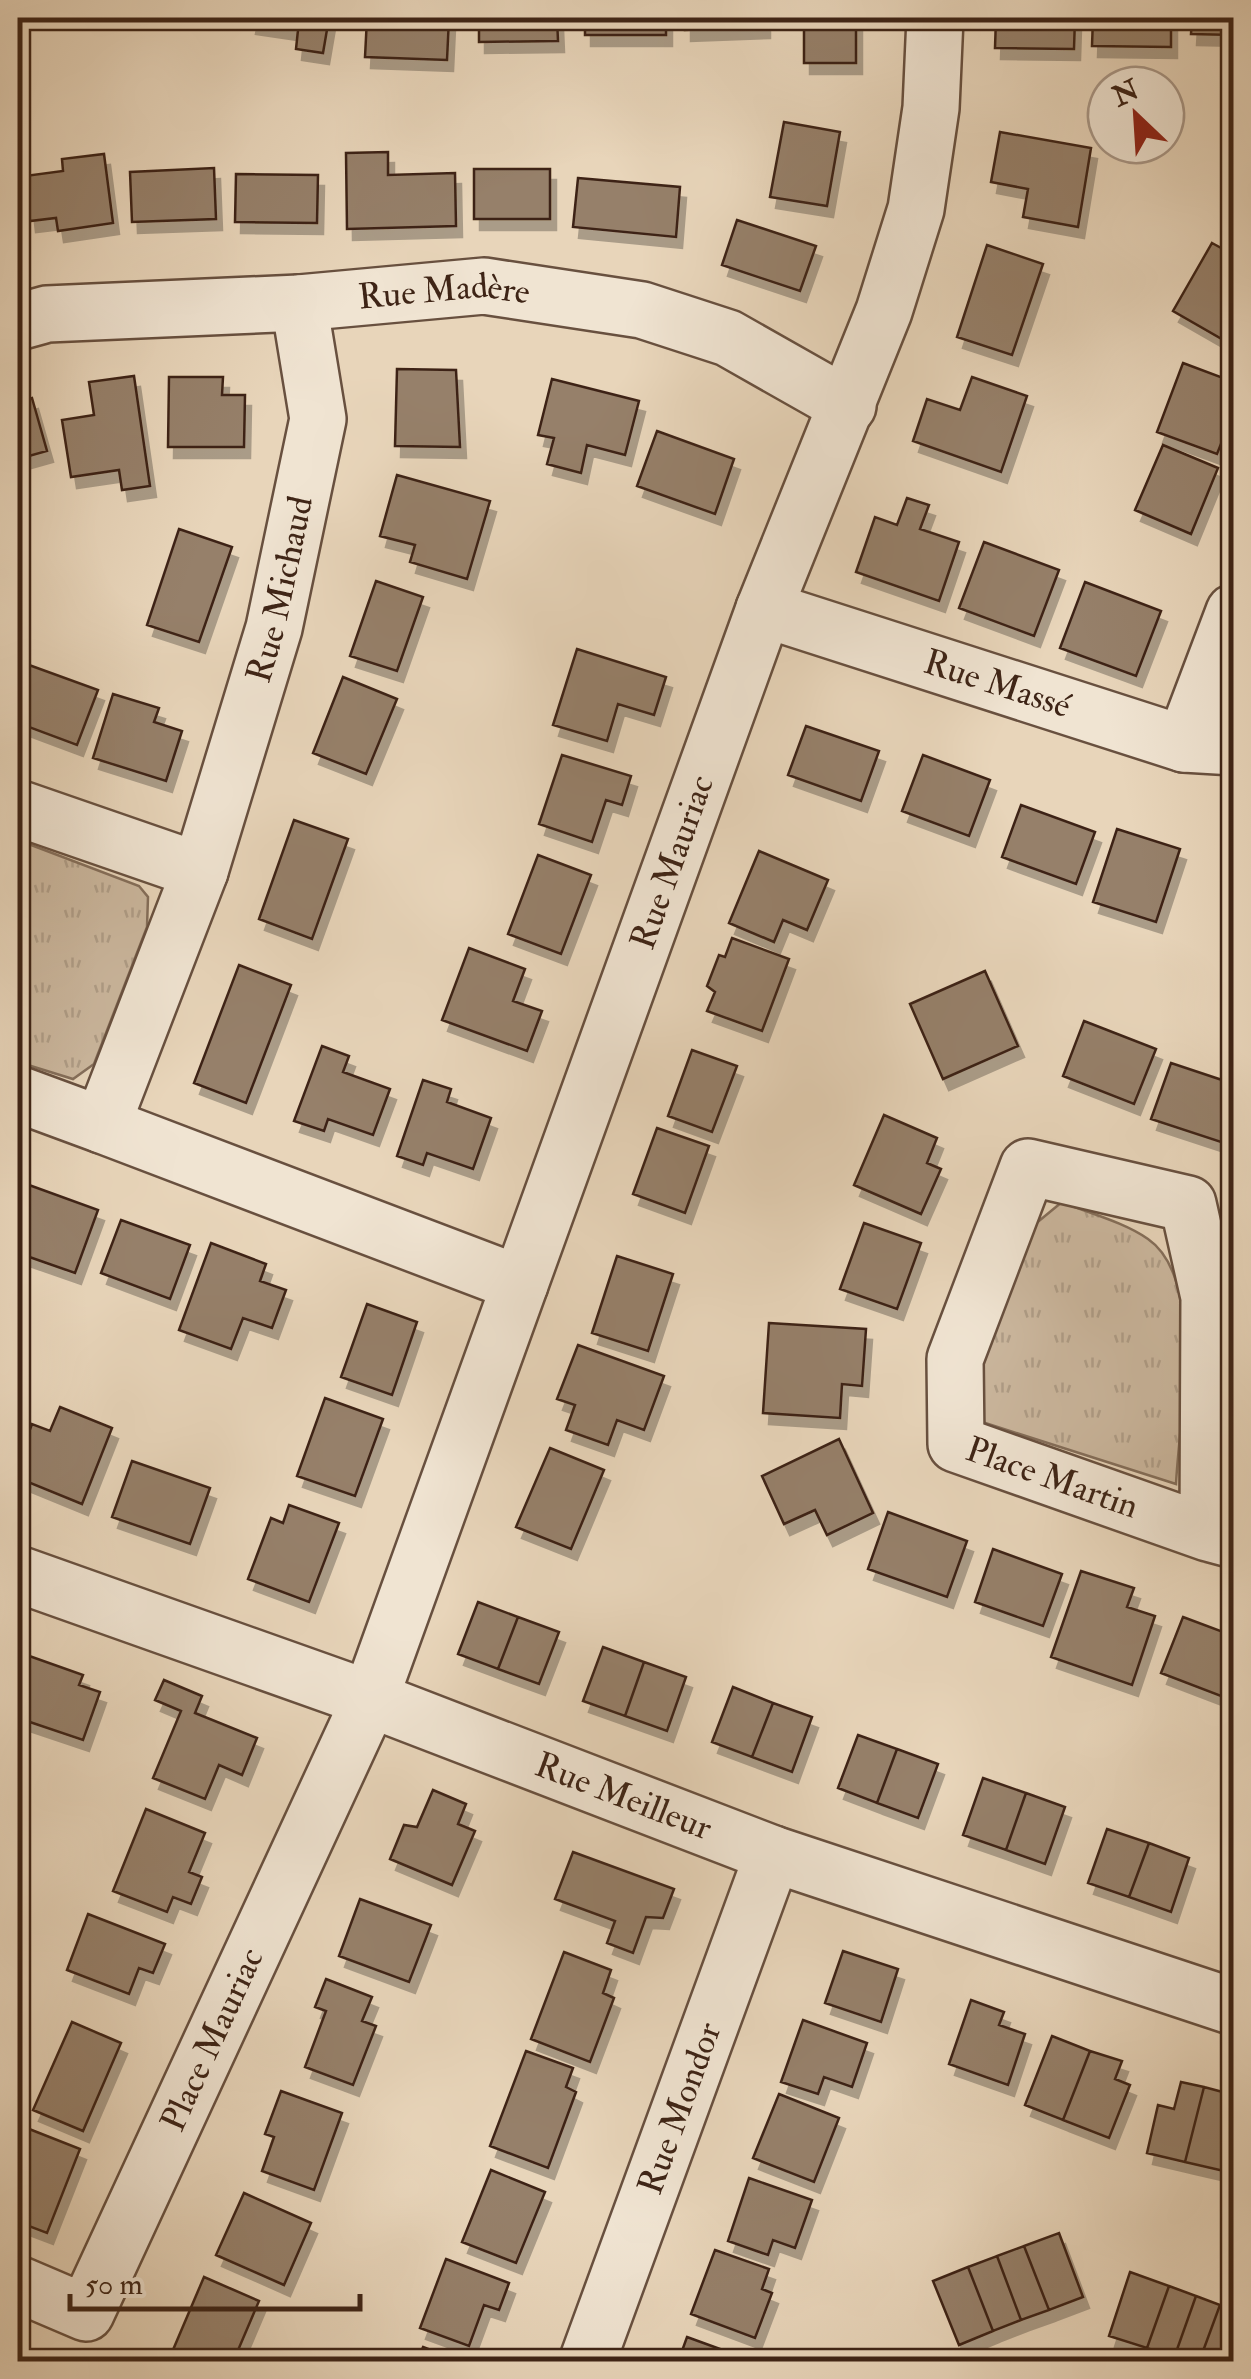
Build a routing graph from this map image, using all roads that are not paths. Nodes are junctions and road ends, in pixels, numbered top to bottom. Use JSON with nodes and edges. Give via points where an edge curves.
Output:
{"nodes":[{"id":1,"x":935,"y":18,"type":"edge"},
{"id":2,"x":299,"y":303,"type":"junction"},
{"id":3,"x":18,"y":322,"type":"edge"},
{"id":4,"x":848,"y":406,"type":"junction"},
{"id":5,"x":764,"y":609,"type":"junction"},
{"id":6,"x":1234,"y":612,"type":"edge"},
{"id":7,"x":1208,"y":745,"type":"edge"},
{"id":8,"x":18,"y":808,"type":"edge"},
{"id":9,"x":200,"y":871,"type":"junction"},
{"id":10,"x":18,"y":1094,"type":"edge"},
{"id":11,"x":102,"y":1125,"type":"junction"},
{"id":12,"x":520,"y":1284,"type":"junction"},
{"id":13,"x":1221,"y":1537,"type":"edge"},
{"id":14,"x":18,"y":1574,"type":"edge"},
{"id":15,"x":370,"y":1699,"type":"junction"},
{"id":16,"x":773,"y":1854,"type":"junction"},
{"id":17,"x":1234,"y":2007,"type":"edge"},
{"id":18,"x":18,"y":2284,"type":"edge"},
{"id":19,"x":588,"y":2362,"type":"edge"}],
"edges":[{"from":1,"to":4,"type":"street","name":"Rue Mauriac","via":[[916,209]]},
{"from":2,"to":3,"type":"street","name":"Rue Madère","via":[[46,314]]},
{"from":2,"to":4,"type":"street","name":"Rue Madère","via":[[484,286],[642,310],[728,338]]},
{"from":2,"to":9,"type":"street","name":"Rue Michaud","via":[[318,418],[274,628]]},
{"from":4,"to":5,"type":"street","name":"Rue Mauriac"},
{"from":5,"to":7,"type":"street","name":"Rue Massé"},
{"from":5,"to":12,"type":"street","name":"Rue Mauriac"},
{"from":6,"to":7,"type":"street"},
{"from":8,"to":9,"type":"street"},
{"from":9,"to":11,"type":"street","name":"Rue Michaud"},
{"from":10,"to":11,"type":"street"},
{"from":11,"to":12,"type":"street"},
{"from":12,"to":15,"type":"street","name":"Rue Mauriac"},
{"from":13,"to":13,"type":"street","name":"Place Martin","via":[[956,1444],[955,1359],[1028,1167],[1188,1204],[1209,1296]]},
{"from":14,"to":15,"type":"street","name":"Rue Meilleur"},
{"from":15,"to":16,"type":"street","name":"Rue Meilleur"},
{"from":15,"to":18,"type":"street","name":"Place Mauriac","via":[[86,2312]]},
{"from":16,"to":17,"type":"street","name":"Rue Meilleur"},
{"from":16,"to":19,"type":"street","name":"Rue Mondor"}]}
